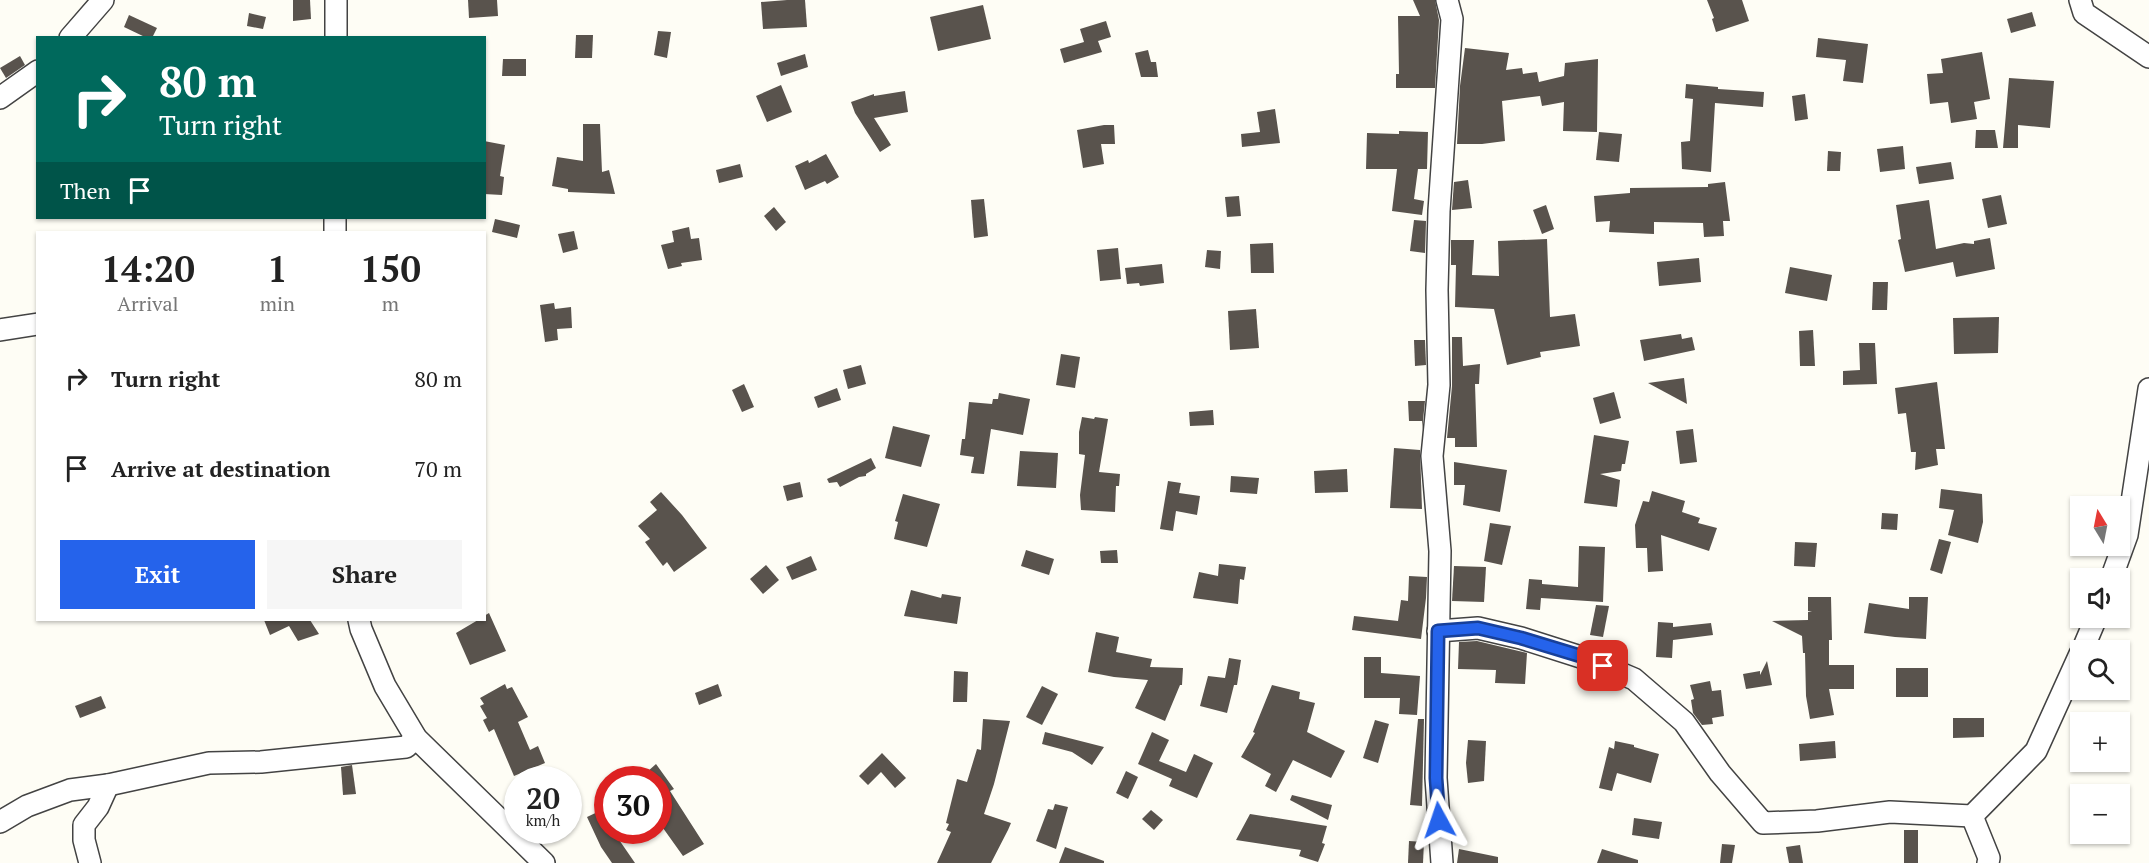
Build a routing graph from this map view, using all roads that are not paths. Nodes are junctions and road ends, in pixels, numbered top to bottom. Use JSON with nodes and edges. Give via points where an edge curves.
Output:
{"nodes":[{"id":1,"x":103,"y":0,"type":"edge"},
{"id":2,"x":336,"y":0,"type":"edge"},
{"id":3,"x":1447,"y":0,"type":"edge"},
{"id":4,"x":2080,"y":0,"type":"edge"},
{"id":5,"x":72,"y":36,"type":"edge"},
{"id":6,"x":336,"y":36,"type":"edge"},
{"id":7,"x":2149,"y":57,"type":"edge"},
{"id":8,"x":36,"y":72,"type":"edge"},
{"id":9,"x":0,"y":98,"type":"edge"},
{"id":10,"x":36,"y":324,"type":"edge"},
{"id":11,"x":0,"y":330,"type":"edge"},
{"id":12,"x":2149,"y":389,"type":"edge"},
{"id":13,"x":2114,"y":568,"type":"edge"},
{"id":14,"x":359,"y":621,"type":"edge"},
{"id":15,"x":1438,"y":631,"type":"junction"},
{"id":16,"x":2070,"y":677,"type":"edge"},
{"id":17,"x":416,"y":738,"type":"junction"},
{"id":18,"x":108,"y":785,"type":"junction"},
{"id":19,"x":1972,"y":816,"type":"junction"},
{"id":20,"x":0,"y":822,"type":"edge"},
{"id":21,"x":90,"y":863,"type":"edge"},
{"id":22,"x":544,"y":863,"type":"edge"},
{"id":23,"x":1442,"y":863,"type":"edge"},
{"id":24,"x":1988,"y":863,"type":"edge"}],
"edges":[{"from":1,"to":5,"type":"street"},
{"from":2,"to":6,"type":"street"},
{"from":3,"to":15,"type":"street","via":[[1452,19],[1439,211],[1439,384],[1432,456],[1440,551]]},
{"from":4,"to":7,"type":"street","via":[[2084,14]]},
{"from":8,"to":9,"type":"street"},
{"from":10,"to":11,"type":"street"},
{"from":12,"to":13,"type":"street","via":[[2127,535]]},
{"from":14,"to":17,"type":"street","via":[[385,686]]},
{"from":15,"to":19,"type":"street","via":[[1478,628],[1521,638],[1587,658],[1634,679],[1684,722],[1720,773],[1763,823],[1890,812]]},
{"from":15,"to":23,"type":"street","via":[[1436,778]]},
{"from":16,"to":19,"type":"street","via":[[2036,751]]},
{"from":17,"to":18,"type":"street","via":[[405,747],[209,764]]},
{"from":17,"to":22,"type":"street"},
{"from":18,"to":20,"type":"street","via":[[70,790],[27,806]]},
{"from":18,"to":21,"type":"street","via":[[84,825]]},
{"from":19,"to":24,"type":"street"}]}
